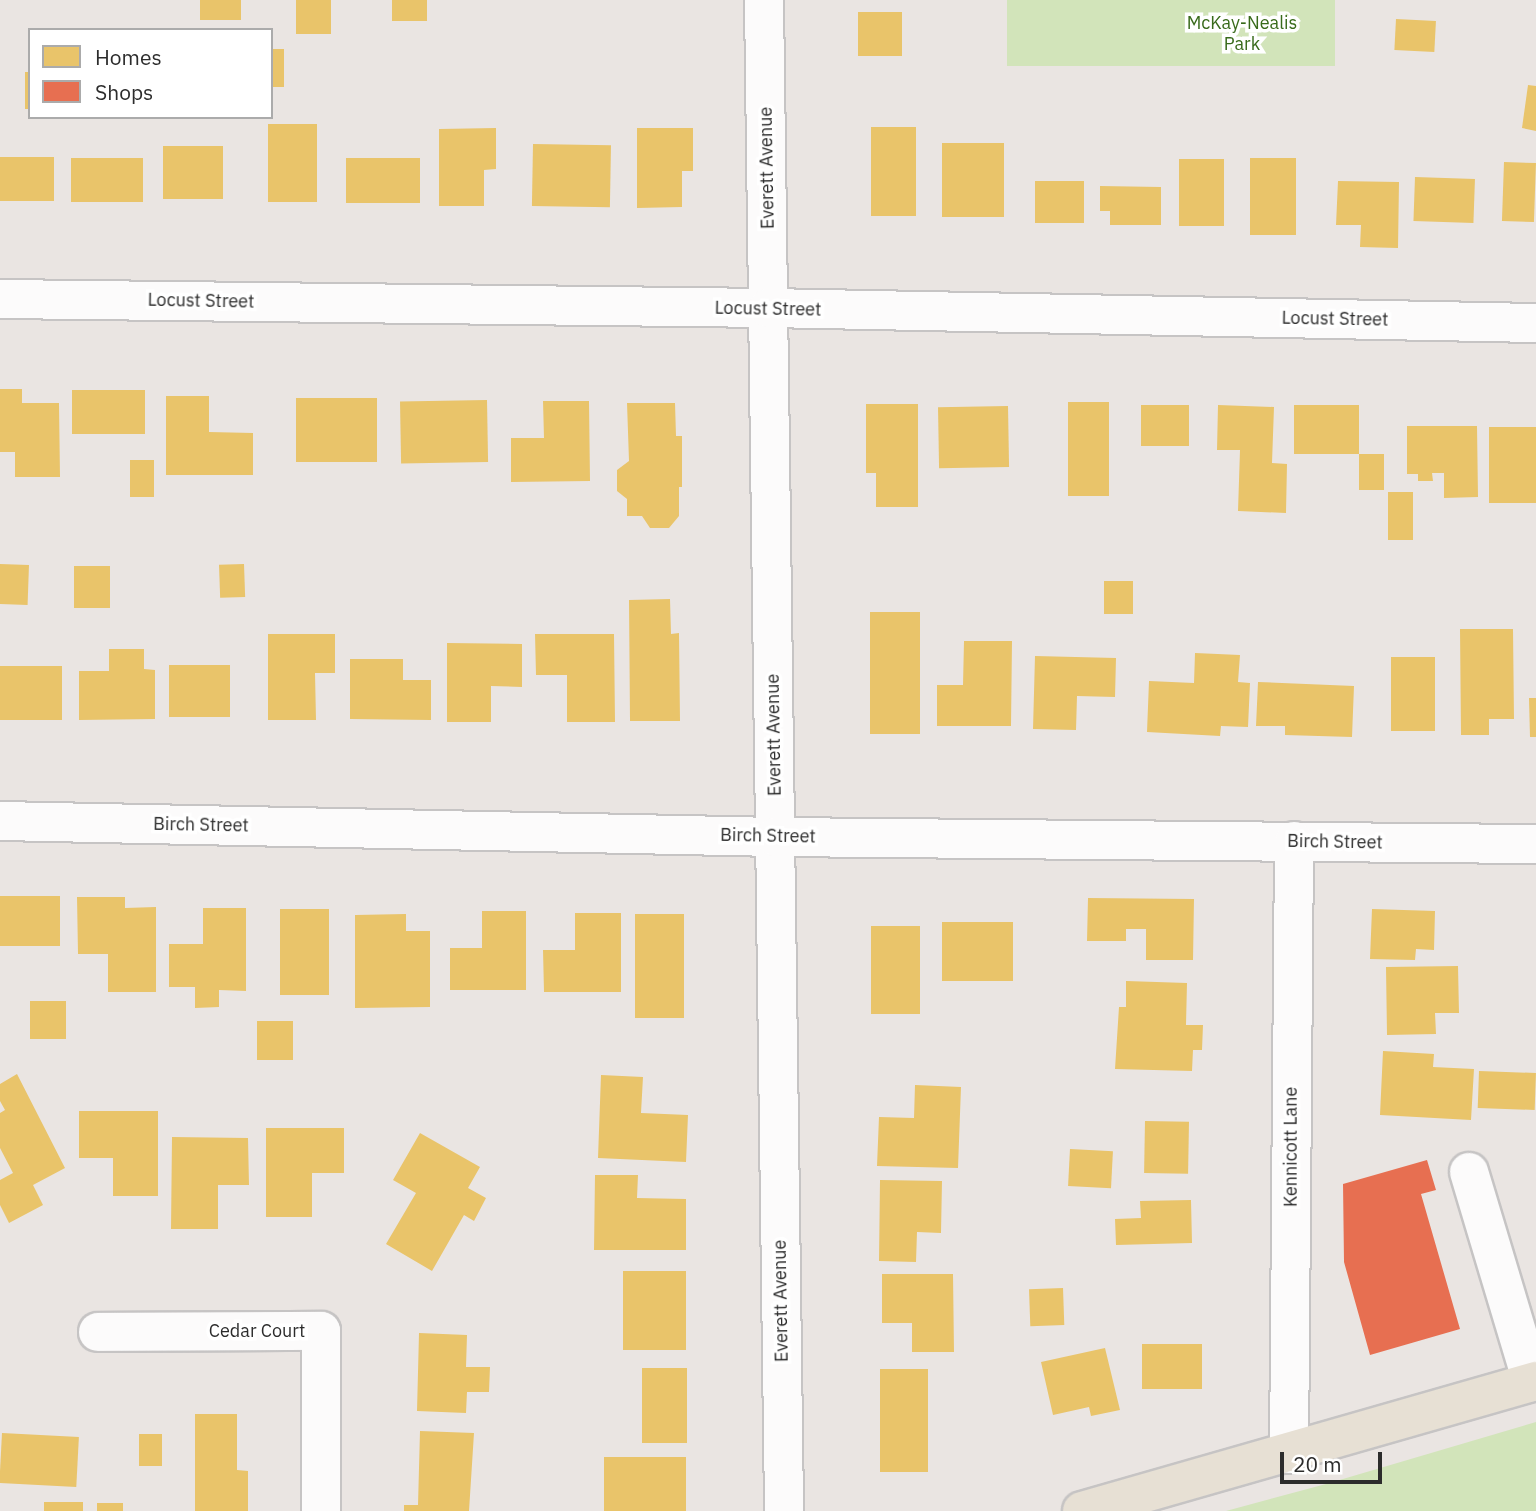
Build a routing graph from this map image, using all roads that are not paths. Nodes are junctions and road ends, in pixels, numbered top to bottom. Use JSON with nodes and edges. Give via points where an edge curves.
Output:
{"nodes":[{"id":1,"x":764,"y":0,"type":"edge"},
{"id":2,"x":0,"y":299,"type":"edge"},
{"id":3,"x":768,"y":308,"type":"junction"},
{"id":4,"x":1536,"y":323,"type":"edge"},
{"id":5,"x":0,"y":821,"type":"edge"},
{"id":6,"x":775,"y":837,"type":"junction"},
{"id":7,"x":1294,"y":841,"type":"junction"},
{"id":8,"x":1536,"y":844,"type":"edge"},
{"id":9,"x":1469,"y":1172,"type":"dead end"},
{"id":10,"x":98,"y":1332,"type":"dead end"},
{"id":11,"x":1534,"y":1382,"type":"edge"},
{"id":12,"x":1289,"y":1454,"type":"junction"},
{"id":13,"x":321,"y":1511,"type":"edge"},
{"id":14,"x":784,"y":1511,"type":"edge"},
{"id":15,"x":1082,"y":1511,"type":"edge"}],
"edges":[{"from":1,"to":3,"type":"street","name":"Everett Avenue"},
{"from":2,"to":3,"type":"street","name":"Locust Street"},
{"from":3,"to":4,"type":"street","name":"Locust Street"},
{"from":3,"to":6,"type":"street","name":"Everett Avenue"},
{"from":5,"to":6,"type":"street","name":"Birch Street"},
{"from":6,"to":7,"type":"street","name":"Birch Street"},
{"from":6,"to":14,"type":"street","name":"Everett Avenue"},
{"from":7,"to":8,"type":"street","name":"Birch Street"},
{"from":7,"to":12,"type":"street","name":"Kennicott Lane"},
{"from":9,"to":11,"type":"street"},
{"from":10,"to":13,"type":"street","name":"Cedar Court","via":[[321,1331]]},
{"from":11,"to":12,"type":"main road"},
{"from":12,"to":15,"type":"main road"}]}
